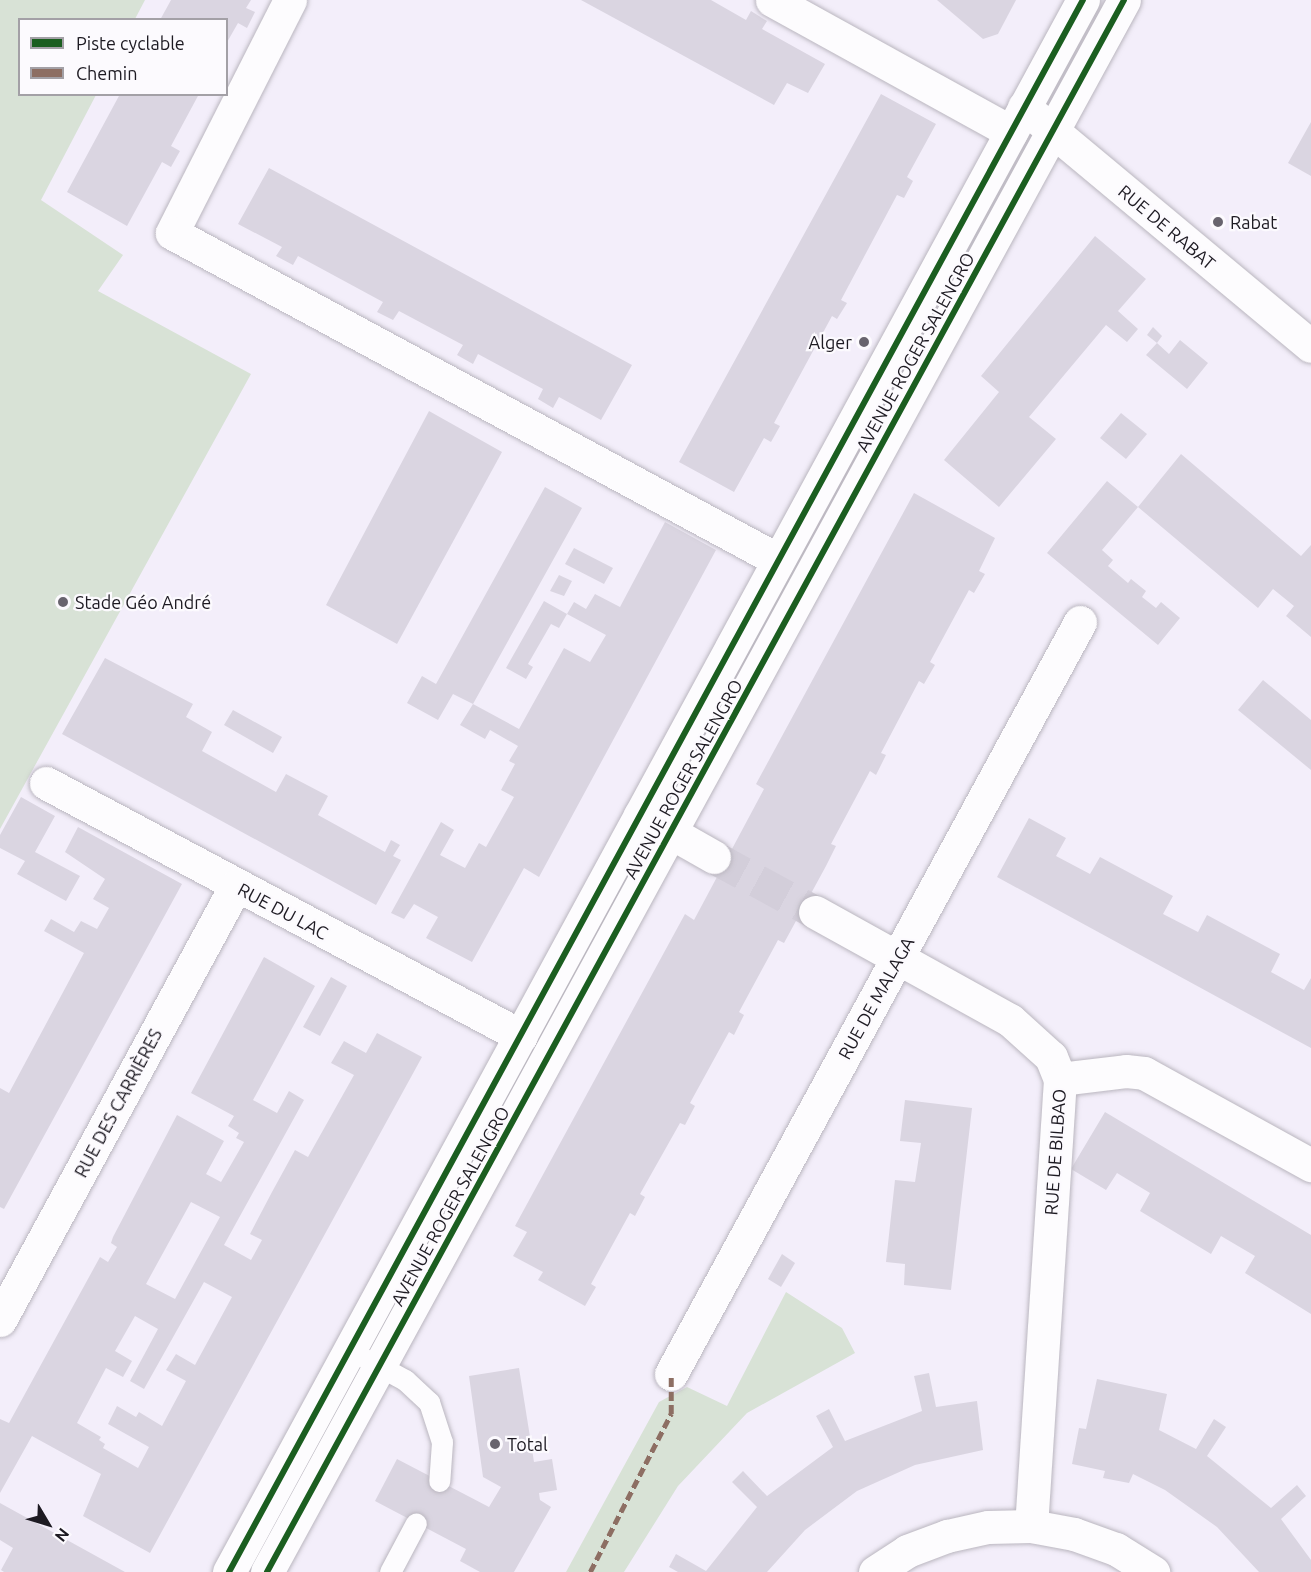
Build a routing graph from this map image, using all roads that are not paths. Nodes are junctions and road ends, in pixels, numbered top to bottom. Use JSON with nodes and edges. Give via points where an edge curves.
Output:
{"nodes":[{"id":1,"x":290,"y":0,"type":"edge"},
{"id":2,"x":772,"y":0,"type":"edge"},
{"id":3,"x":1083,"y":0,"type":"edge"},
{"id":4,"x":1124,"y":0,"type":"edge"},
{"id":5,"x":1018,"y":119,"type":"junction"},
{"id":6,"x":1053,"y":131,"type":"junction"},
{"id":7,"x":1311,"y":346,"type":"edge"},
{"id":8,"x":778,"y":560,"type":"junction"},
{"id":9,"x":1080,"y":622,"type":"dead end"},
{"id":10,"x":46,"y":783,"type":"dead end"},
{"id":11,"x":640,"y":815,"type":"junction"},
{"id":12,"x":670,"y":832,"type":"junction"},
{"id":13,"x":714,"y":857,"type":"tunnel mouth"},
{"id":14,"x":236,"y":886,"type":"junction"},
{"id":15,"x":814,"y":912,"type":"tunnel mouth"},
{"id":16,"x":898,"y":958,"type":"junction"},
{"id":17,"x":520,"y":1036,"type":"junction"},
{"id":18,"x":1060,"y":1079,"type":"junction"},
{"id":19,"x":1311,"y":1165,"type":"edge"},
{"id":20,"x":0,"y":1320,"type":"edge"},
{"id":21,"x":349,"y":1350,"type":"junction"},
{"id":22,"x":380,"y":1367,"type":"junction"},
{"id":23,"x":671,"y":1374,"type":"dead end"},
{"id":24,"x":439,"y":1481,"type":"dead end"},
{"id":25,"x":416,"y":1523,"type":"dead end"},
{"id":26,"x":1031,"y":1526,"type":"junction"},
{"id":27,"x":229,"y":1572,"type":"edge"},
{"id":28,"x":267,"y":1572,"type":"edge"},
{"id":29,"x":390,"y":1572,"type":"edge"},
{"id":30,"x":875,"y":1572,"type":"edge"},
{"id":31,"x":1153,"y":1572,"type":"edge"}],
"edges":[{"from":1,"to":8,"type":"street","via":[[172,233]]},
{"from":2,"to":5,"type":"street","name":"RUE DE RABAT"},
{"from":3,"to":5,"type":"street","name":"AVENUE ROGER SALENGRO"},
{"from":4,"to":6,"type":"street","name":"AVENUE ROGER SALENGRO"},
{"from":5,"to":6,"type":"street","name":"RUE DE RABAT"},
{"from":5,"to":8,"type":"street","name":"AVENUE ROGER SALENGRO"},
{"from":6,"to":7,"type":"street","name":"RUE DE RABAT"},
{"from":6,"to":12,"type":"street","name":"AVENUE ROGER SALENGRO"},
{"from":8,"to":11,"type":"street","name":"AVENUE ROGER SALENGRO"},
{"from":9,"to":16,"type":"street","name":"RUE DE MALAGA"},
{"from":10,"to":14,"type":"street","name":"RUE DU LAC"},
{"from":11,"to":12,"type":"street"},
{"from":11,"to":17,"type":"street","name":"AVENUE ROGER SALENGRO"},
{"from":12,"to":13,"type":"street"},
{"from":12,"to":22,"type":"street","name":"AVENUE ROGER SALENGRO"},
{"from":14,"to":17,"type":"street","name":"RUE DU LAC"},
{"from":14,"to":20,"type":"street","name":"RUE DES CARRIÈRES"},
{"from":15,"to":16,"type":"street","name":"RUE DE BILBAO"},
{"from":16,"to":18,"type":"street","name":"RUE DE BILBAO","via":[[1010,1020],[1051,1057]]},
{"from":16,"to":23,"type":"street","name":"RUE DE MALAGA"},
{"from":17,"to":21,"type":"street","name":"AVENUE ROGER SALENGRO"},
{"from":18,"to":19,"type":"street","via":[[1144,1072]]},
{"from":18,"to":26,"type":"street","name":"RUE DE BILBAO"},
{"from":21,"to":22,"type":"lane"},
{"from":21,"to":27,"type":"street","name":"AVENUE ROGER SALENGRO"},
{"from":22,"to":24,"type":"lane","via":[[405,1380],[429,1402],[442,1442]]},
{"from":22,"to":28,"type":"street","name":"AVENUE ROGER SALENGRO"},
{"from":25,"to":29,"type":"lane"},
{"from":26,"to":30,"type":"street","via":[[988,1527],[947,1536],[907,1551]]},
{"from":26,"to":31,"type":"street","via":[[1116,1549]]}]}
